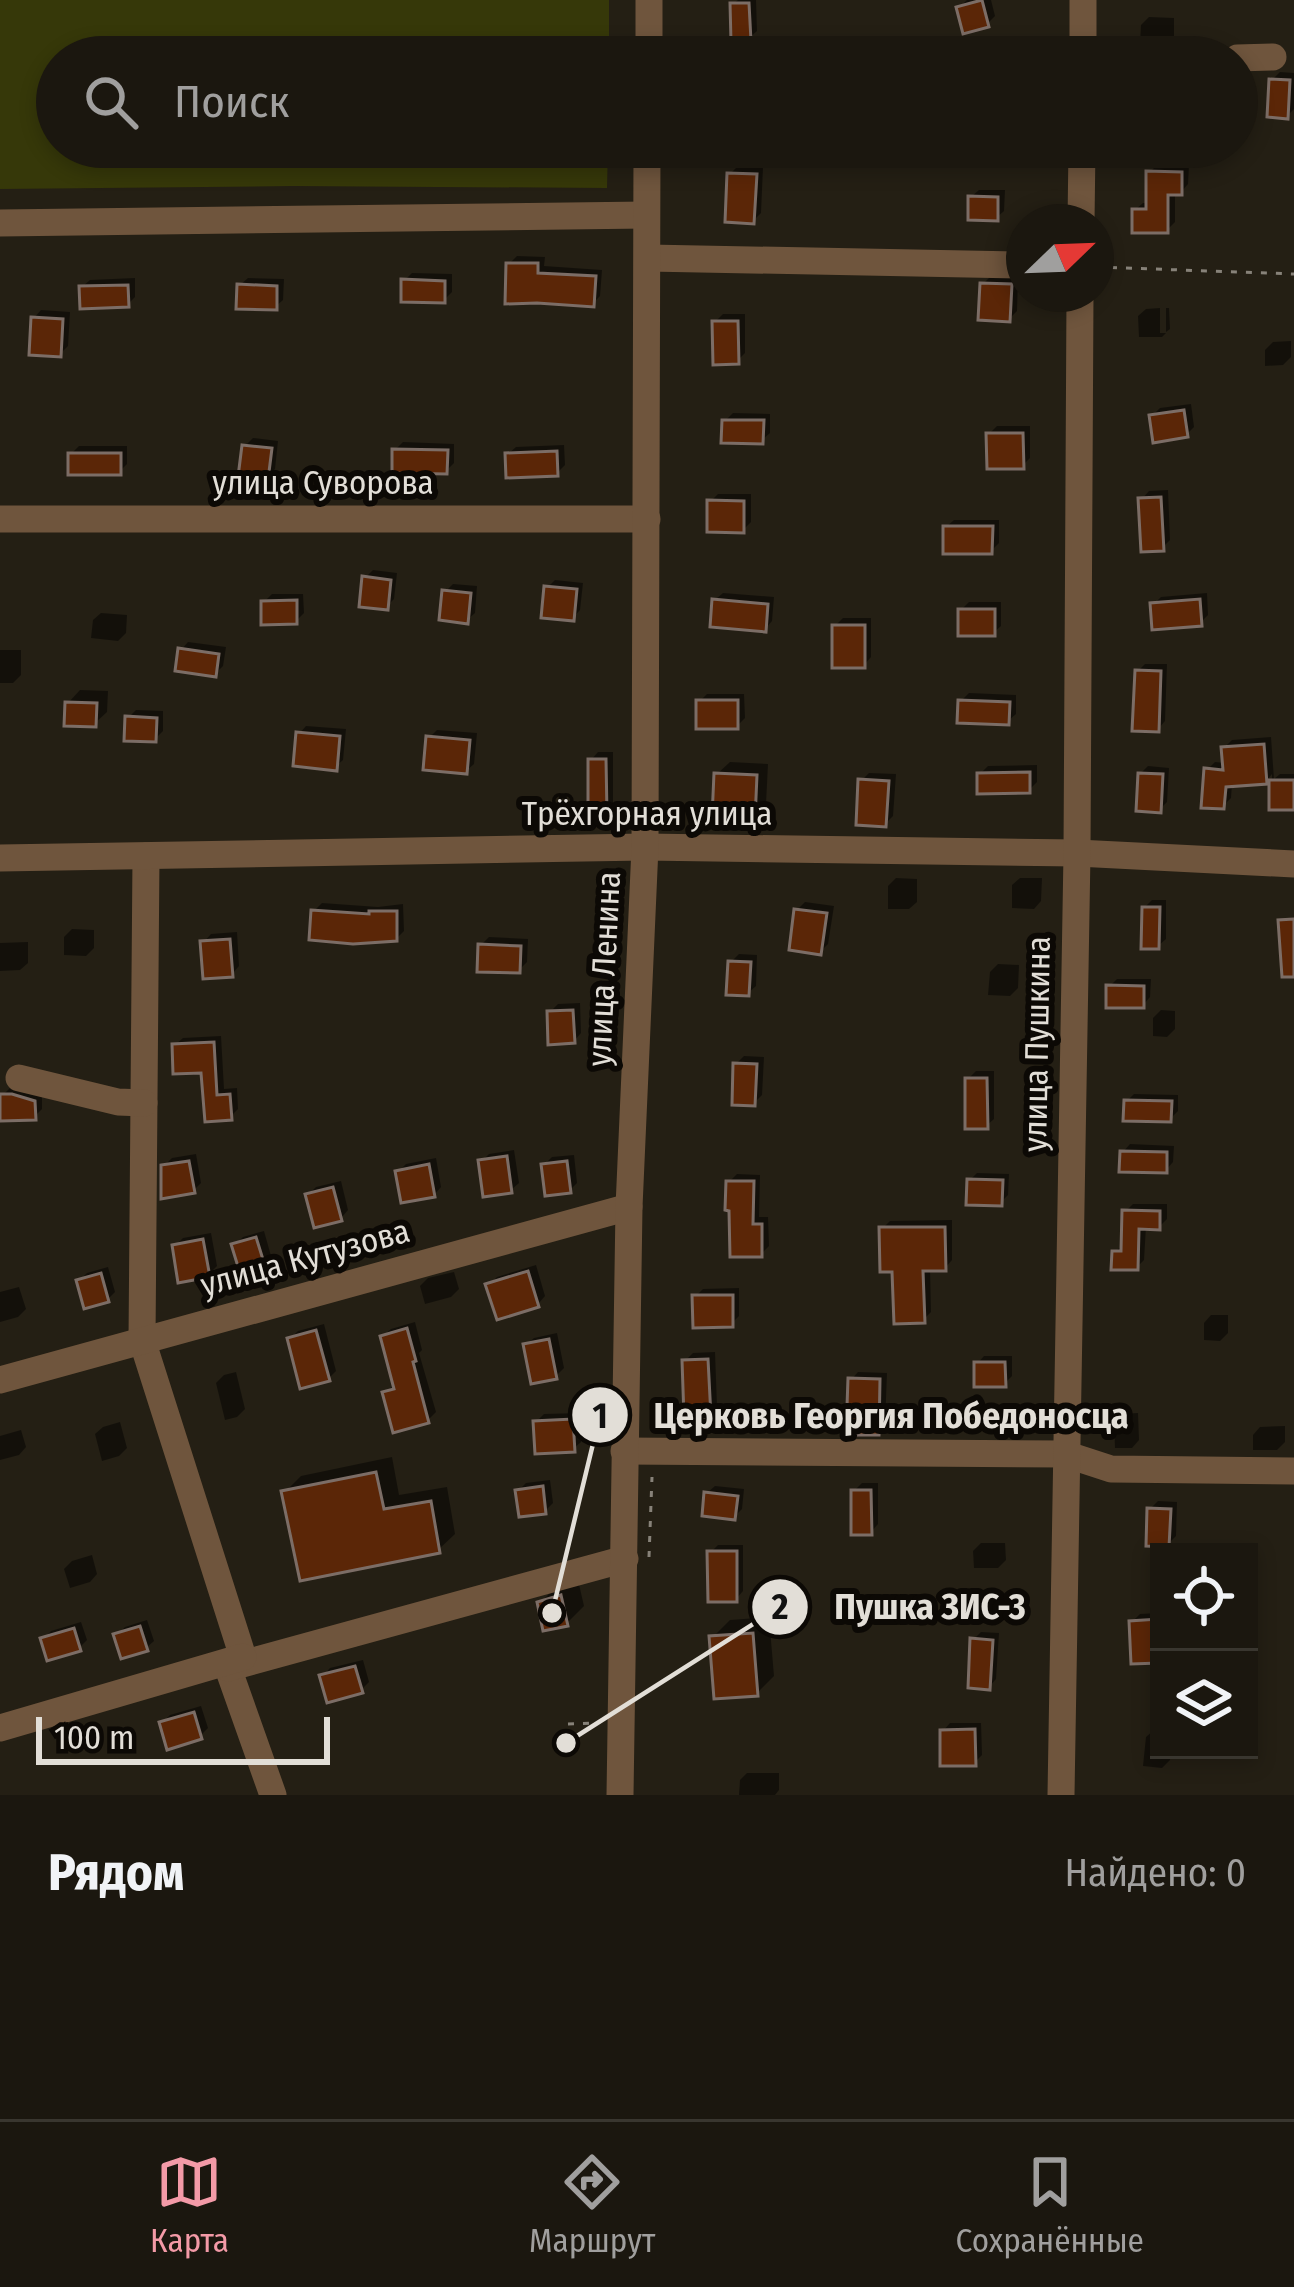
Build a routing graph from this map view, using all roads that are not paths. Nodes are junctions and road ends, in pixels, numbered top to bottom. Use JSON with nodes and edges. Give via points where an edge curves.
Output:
{"nodes":[{"id":1,"x":650,"y":0,"type":"edge"},
{"id":2,"x":1084,"y":0,"type":"edge"},
{"id":3,"x":649,"y":36,"type":"edge"},
{"id":4,"x":1083,"y":36,"type":"edge"},
{"id":5,"x":1258,"y":57,"type":"edge"},
{"id":6,"x":1273,"y":57,"type":"dead end"},
{"id":7,"x":647,"y":168,"type":"edge"},
{"id":8,"x":1082,"y":168,"type":"edge"},
{"id":9,"x":1081,"y":204,"type":"edge"},
{"id":10,"x":646,"y":214,"type":"junction"},
{"id":11,"x":0,"y":224,"type":"edge"},
{"id":12,"x":648,"y":258,"type":"junction"},
{"id":13,"x":1006,"y":265,"type":"edge"},
{"id":14,"x":1080,"y":312,"type":"edge"},
{"id":15,"x":0,"y":518,"type":"edge"},
{"id":16,"x":646,"y":519,"type":"junction"},
{"id":17,"x":645,"y":848,"type":"junction"},
{"id":18,"x":1077,"y":853,"type":"junction"},
{"id":19,"x":146,"y":856,"type":"junction"},
{"id":20,"x":0,"y":858,"type":"edge"},
{"id":21,"x":1294,"y":864,"type":"edge"},
{"id":22,"x":19,"y":1078,"type":"dead end"},
{"id":23,"x":144,"y":1103,"type":"junction"},
{"id":24,"x":629,"y":1207,"type":"junction"},
{"id":25,"x":142,"y":1340,"type":"junction"},
{"id":26,"x":0,"y":1380,"type":"edge"},
{"id":27,"x":624,"y":1451,"type":"junction"},
{"id":28,"x":1065,"y":1454,"type":"junction"},
{"id":29,"x":1294,"y":1471,"type":"edge"},
{"id":30,"x":625,"y":1559,"type":"junction"},
{"id":31,"x":236,"y":1662,"type":"junction"},
{"id":32,"x":0,"y":1728,"type":"edge"},
{"id":33,"x":272,"y":1795,"type":"edge"},
{"id":34,"x":620,"y":1795,"type":"edge"},
{"id":35,"x":1061,"y":1795,"type":"edge"}],
"edges":[{"from":1,"to":3,"type":"street"},
{"from":2,"to":4,"type":"street"},
{"from":5,"to":6,"type":"street"},
{"from":7,"to":10,"type":"street","name":"улица Ленина"},
{"from":8,"to":9,"type":"street"},
{"from":10,"to":11,"type":"street"},
{"from":10,"to":12,"type":"street","name":"улица Ленина"},
{"from":12,"to":13,"type":"street"},
{"from":12,"to":16,"type":"street","name":"улица Ленина"},
{"from":14,"to":18,"type":"street","name":"улица Пушкина"},
{"from":15,"to":16,"type":"street","name":"улица Суворова"},
{"from":16,"to":17,"type":"street","name":"улица Ленина"},
{"from":17,"to":18,"type":"street","name":"Трёхгорная улица"},
{"from":17,"to":19,"type":"street","name":"Трёхгорная улица"},
{"from":17,"to":24,"type":"street","name":"улица Ленина"},
{"from":18,"to":21,"type":"street","name":"Трёхгорная улица"},
{"from":18,"to":28,"type":"street","name":"улица Пушкина"},
{"from":19,"to":20,"type":"street","name":"Трёхгорная улица"},
{"from":19,"to":23,"type":"street"},
{"from":22,"to":23,"type":"street"},
{"from":23,"to":25,"type":"street"},
{"from":24,"to":25,"type":"street","name":"улица Кутузова"},
{"from":24,"to":27,"type":"street","name":"улица Ленина"},
{"from":25,"to":26,"type":"street","name":"улица Кутузова"},
{"from":25,"to":31,"type":"street"},
{"from":27,"to":28,"type":"street"},
{"from":27,"to":30,"type":"street","name":"улица Ленина"},
{"from":28,"to":29,"type":"street","via":[[1112,1469]]},
{"from":28,"to":35,"type":"street","name":"улица Пушкина"},
{"from":30,"to":31,"type":"street"},
{"from":30,"to":34,"type":"street","name":"улица Ленина"},
{"from":31,"to":32,"type":"street"},
{"from":31,"to":33,"type":"street"}]}
